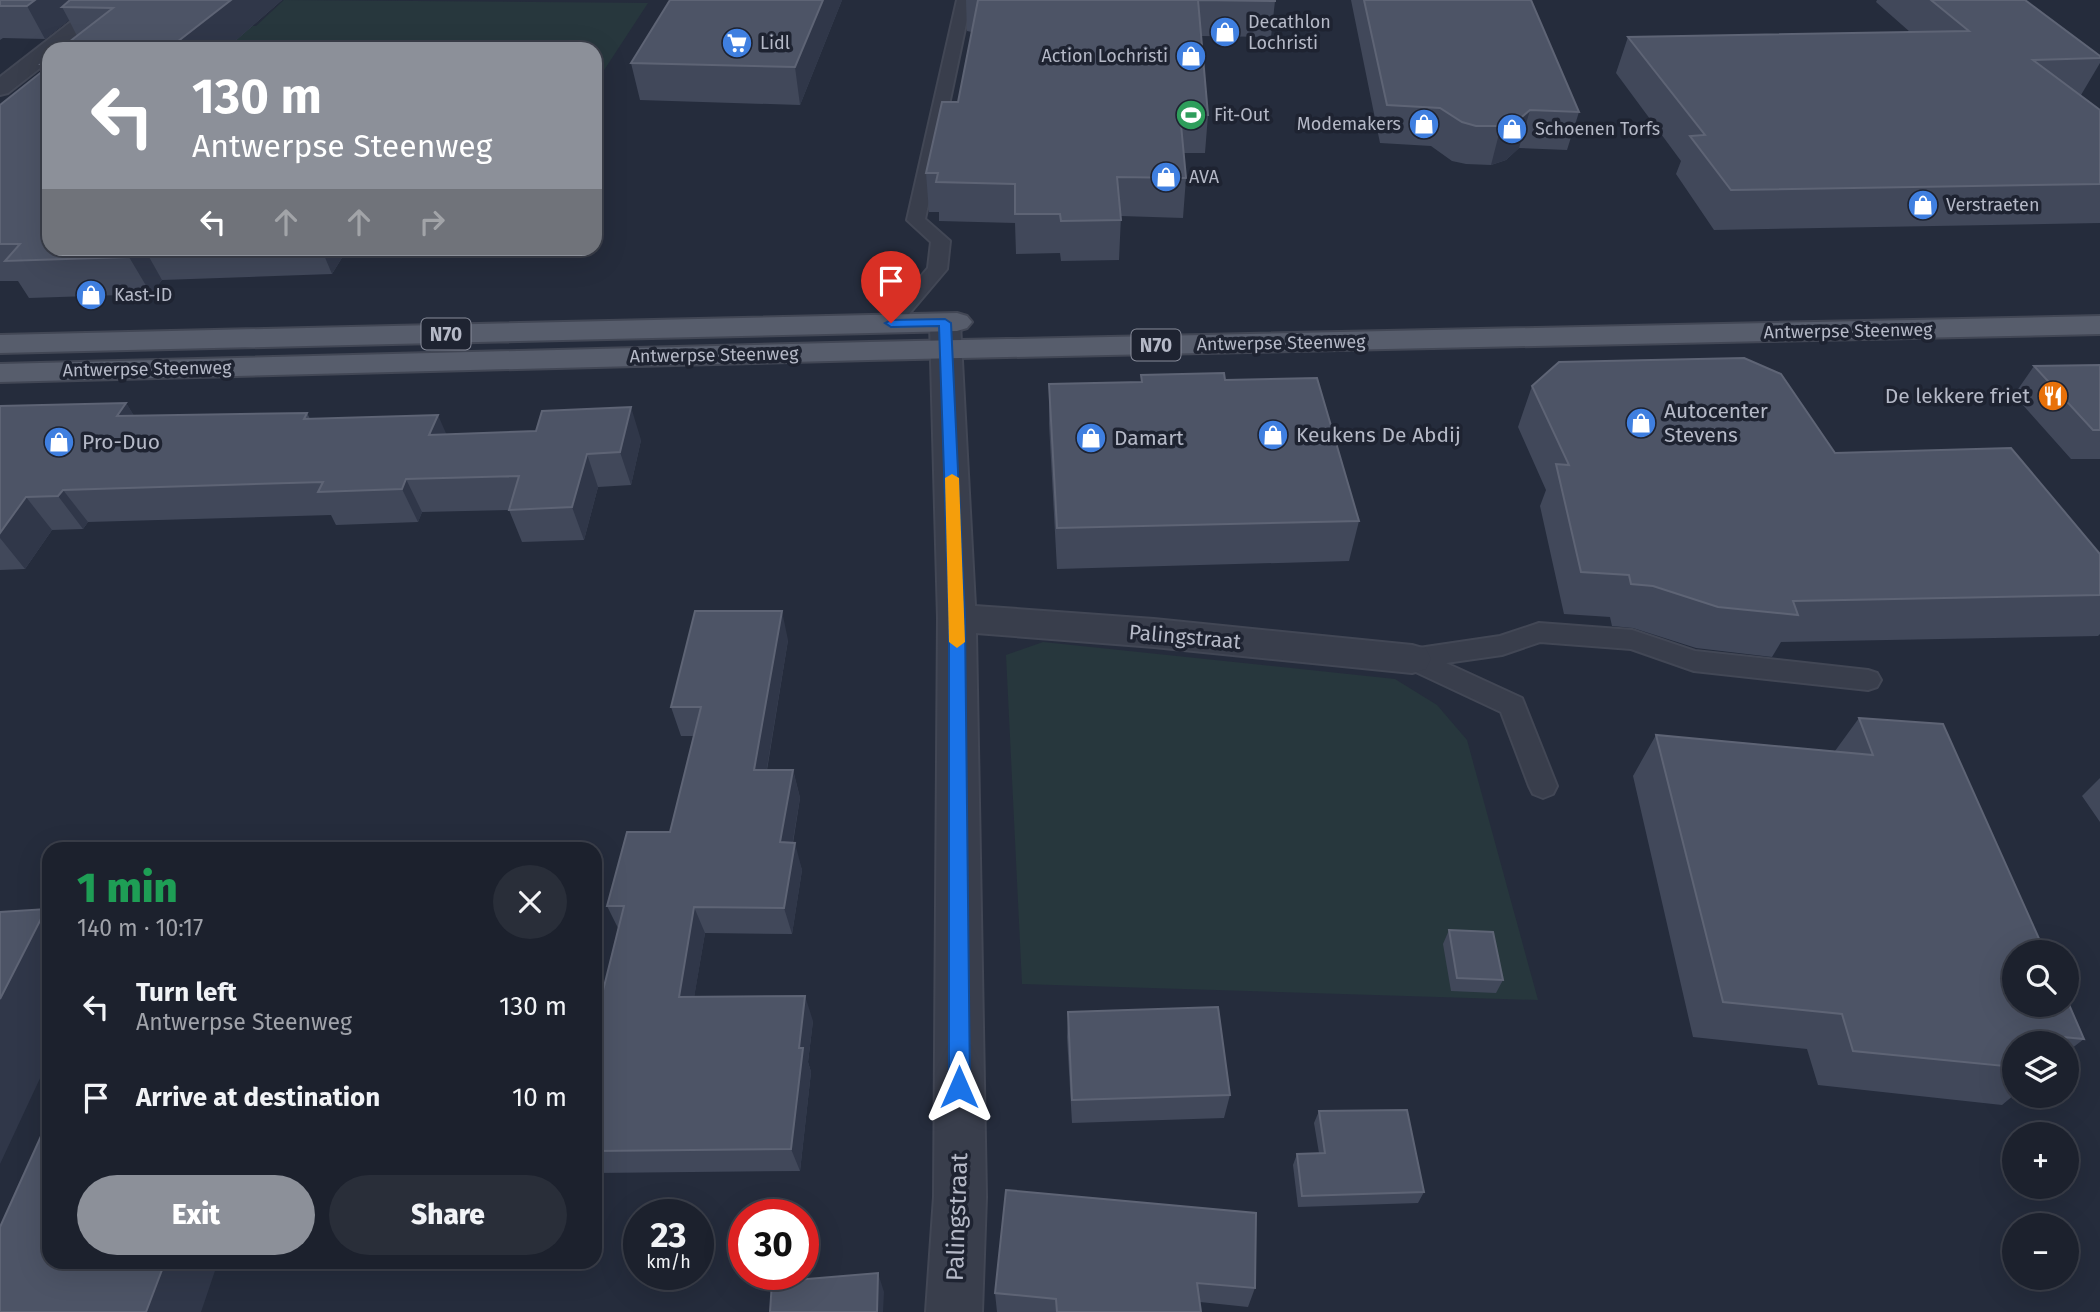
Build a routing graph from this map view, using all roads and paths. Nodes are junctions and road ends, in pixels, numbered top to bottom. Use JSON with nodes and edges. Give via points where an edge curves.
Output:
{"nodes":[{"id":1,"x":112,"y":0,"type":"edge"},
{"id":2,"x":964,"y":0,"type":"edge"},
{"id":3,"x":58,"y":42,"type":"edge"},
{"id":4,"x":42,"y":55,"type":"edge"},
{"id":5,"x":0,"y":88,"type":"edge"},
{"id":6,"x":2100,"y":299,"type":"edge"},
{"id":7,"x":891,"y":323,"type":"junction"},
{"id":8,"x":2100,"y":325,"type":"edge"},
{"id":9,"x":946,"y":336,"type":"junction"},
{"id":10,"x":0,"y":344,"type":"edge"},
{"id":11,"x":0,"y":373,"type":"edge"},
{"id":12,"x":957,"y":618,"type":"junction"},
{"id":13,"x":1412,"y":659,"type":"junction"},
{"id":14,"x":1868,"y":680,"type":"dead end"},
{"id":15,"x":1543,"y":786,"type":"dead end"},
{"id":16,"x":954,"y":1312,"type":"edge"}],
"edges":[{"from":1,"to":3,"type":"street"},
{"from":2,"to":7,"type":"lane","via":[[916,220],[942,241],[937,269]]},
{"from":4,"to":5,"type":"street"},
{"from":6,"to":9,"type":"main road","name":"Antwerpse Steenweg","number":"N70"},
{"from":7,"to":9,"type":"main road","name":"Antwerpse Steenweg","number":"N70"},
{"from":7,"to":10,"type":"main road","name":"Antwerpse Steenweg","number":"N70"},
{"from":8,"to":9,"type":"main road","name":"Antwerpse Steenweg","number":"N70"},
{"from":9,"to":11,"type":"main road","name":"Antwerpse Steenweg","number":"N70"},
{"from":9,"to":12,"type":"street","name":"Palingstraat"},
{"from":12,"to":13,"type":"street","name":"Palingstraat"},
{"from":12,"to":16,"type":"street","name":"Palingstraat","via":[[960,1197]]},
{"from":13,"to":14,"type":"lane","via":[[1502,645],[1539,632],[1632,639],[1694,661]]},
{"from":13,"to":15,"type":"lane","via":[[1513,705]]}]}
